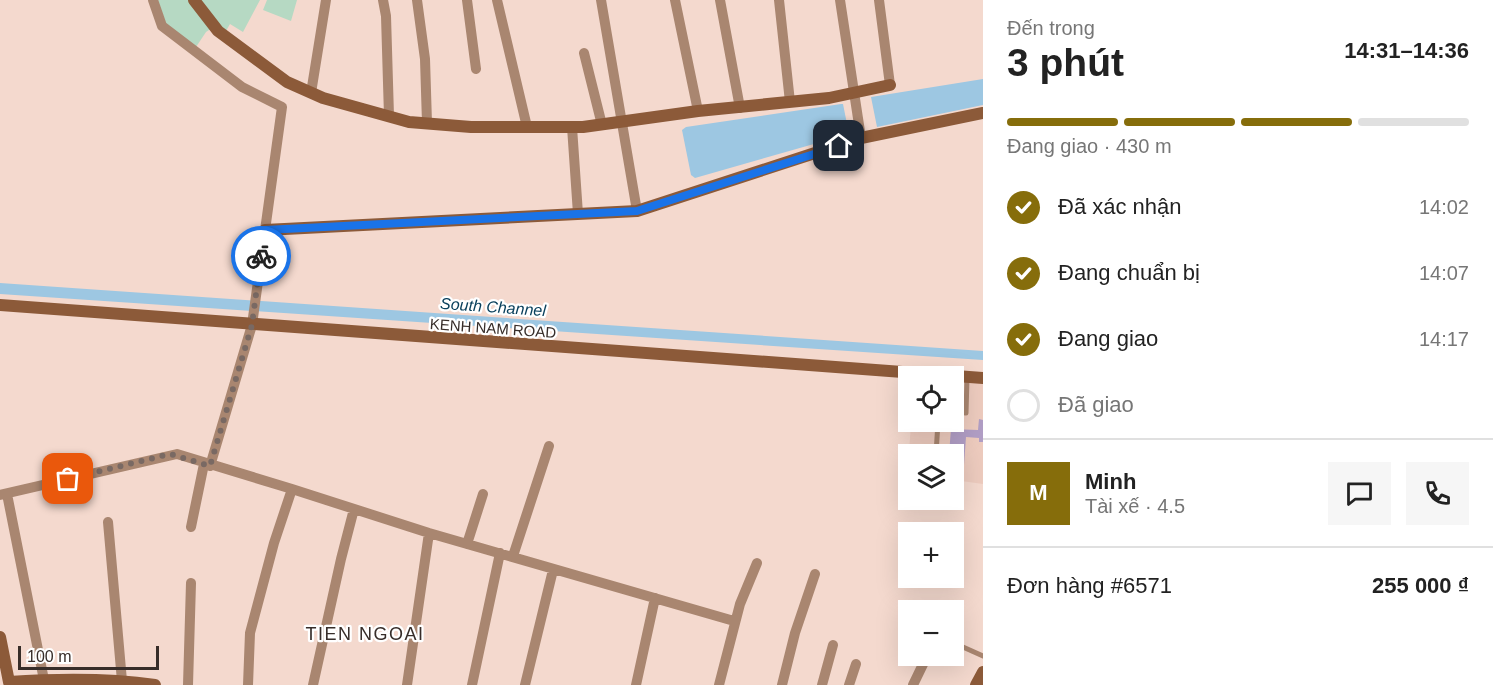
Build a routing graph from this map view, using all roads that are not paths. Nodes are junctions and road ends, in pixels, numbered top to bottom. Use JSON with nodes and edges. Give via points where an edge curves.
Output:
{"nodes":[{"id":1,"x":153,"y":0,"type":"edge"},
{"id":2,"x":194,"y":0,"type":"edge"},
{"id":3,"x":326,"y":0,"type":"edge"},
{"id":4,"x":383,"y":0,"type":"edge"},
{"id":5,"x":417,"y":0,"type":"edge"},
{"id":6,"x":466,"y":0,"type":"edge"},
{"id":7,"x":497,"y":0,"type":"edge"},
{"id":8,"x":601,"y":0,"type":"edge"},
{"id":9,"x":675,"y":0,"type":"edge"},
{"id":10,"x":720,"y":0,"type":"edge"},
{"id":11,"x":779,"y":0,"type":"edge"},
{"id":12,"x":840,"y":0,"type":"edge"},
{"id":13,"x":879,"y":0,"type":"edge"},
{"id":14,"x":584,"y":53,"type":"dead end"},
{"id":15,"x":476,"y":69,"type":"dead end"},
{"id":16,"x":890,"y":85,"type":"joint"},
{"id":17,"x":311,"y":93,"type":"junction"},
{"id":18,"x":853,"y":93,"type":"junction"},
{"id":19,"x":790,"y":102,"type":"junction"},
{"id":20,"x":740,"y":108,"type":"junction"},
{"id":21,"x":699,"y":111,"type":"junction"},
{"id":22,"x":983,"y":113,"type":"edge"},
{"id":23,"x":389,"y":116,"type":"junction"},
{"id":24,"x":427,"y":123,"type":"junction"},
{"id":25,"x":622,"y":123,"type":"junction"},
{"id":26,"x":602,"y":125,"type":"junction"},
{"id":27,"x":527,"y":127,"type":"junction"},
{"id":28,"x":572,"y":127,"type":"junction"},
{"id":29,"x":861,"y":138,"type":"junction"},
{"id":30,"x":637,"y":211,"type":"junction"},
{"id":31,"x":578,"y":214,"type":"junction"},
{"id":32,"x":265,"y":230,"type":"junction"},
{"id":33,"x":0,"y":305,"type":"edge"},
{"id":34,"x":252,"y":325,"type":"junction"},
{"id":35,"x":967,"y":377,"type":"junction"},
{"id":36,"x":983,"y":378,"type":"edge"},
{"id":37,"x":964,"y":413,"type":"edge"},
{"id":38,"x":549,"y":446,"type":"dead end"},
{"id":39,"x":207,"y":465,"type":"junction"},
{"id":40,"x":292,"y":489,"type":"junction"},
{"id":41,"x":3,"y":494,"type":"edge"},
{"id":42,"x":483,"y":494,"type":"dead end"},
{"id":43,"x":354,"y":509,"type":"junction"},
{"id":44,"x":108,"y":522,"type":"dead end"},
{"id":45,"x":191,"y":527,"type":"dead end"},
{"id":46,"x":429,"y":533,"type":"junction"},
{"id":47,"x":468,"y":544,"type":"junction"},
{"id":48,"x":500,"y":553,"type":"junction"},
{"id":49,"x":513,"y":556,"type":"junction"},
{"id":50,"x":757,"y":563,"type":"dead end"},
{"id":51,"x":553,"y":570,"type":"junction"},
{"id":52,"x":815,"y":574,"type":"dead end"},
{"id":53,"x":191,"y":583,"type":"dead end"},
{"id":54,"x":655,"y":598,"type":"junction"},
{"id":55,"x":734,"y":621,"type":"junction"},
{"id":56,"x":0,"y":638,"type":"edge"},
{"id":57,"x":833,"y":645,"type":"dead end"},
{"id":58,"x":964,"y":648,"type":"edge"},
{"id":59,"x":983,"y":657,"type":"edge"},
{"id":60,"x":856,"y":664,"type":"dead end"},
{"id":61,"x":923,"y":666,"type":"edge"},
{"id":62,"x":983,"y":672,"type":"edge"},
{"id":63,"x":44,"y":680,"type":"junction"},
{"id":64,"x":122,"y":681,"type":"junction"},
{"id":65,"x":4,"y":683,"type":"edge"},
{"id":66,"x":721,"y":684,"type":"edge"},
{"id":67,"x":155,"y":685,"type":"edge"},
{"id":68,"x":188,"y":685,"type":"edge"},
{"id":69,"x":248,"y":685,"type":"edge"},
{"id":70,"x":313,"y":685,"type":"edge"},
{"id":71,"x":407,"y":685,"type":"edge"},
{"id":72,"x":472,"y":685,"type":"edge"},
{"id":73,"x":525,"y":685,"type":"edge"},
{"id":74,"x":636,"y":685,"type":"edge"},
{"id":75,"x":782,"y":685,"type":"edge"},
{"id":76,"x":822,"y":685,"type":"edge"},
{"id":77,"x":849,"y":685,"type":"edge"},
{"id":78,"x":914,"y":685,"type":"edge"},
{"id":79,"x":976,"y":685,"type":"edge"}],
"edges":[{"from":1,"to":32,"type":"street","via":[[162,26],[242,87],[282,107]]},
{"from":2,"to":17,"type":"street","via":[[218,31],[287,82]]},
{"from":3,"to":17,"type":"street"},
{"from":4,"to":23,"type":"street"},
{"from":5,"to":24,"type":"street","via":[[425,59]]},
{"from":6,"to":15,"type":"street"},
{"from":7,"to":27,"type":"street"},
{"from":8,"to":25,"type":"street"},
{"from":9,"to":21,"type":"street"},
{"from":10,"to":20,"type":"street"},
{"from":11,"to":19,"type":"street"},
{"from":12,"to":18,"type":"street"},
{"from":13,"to":16,"type":"street"},
{"from":14,"to":26,"type":"street"},
{"from":16,"to":18,"type":"street"},
{"from":17,"to":23,"type":"street"},
{"from":18,"to":19,"type":"street"},
{"from":18,"to":29,"type":"street"},
{"from":19,"to":20,"type":"street"},
{"from":20,"to":21,"type":"street"},
{"from":21,"to":25,"type":"street"},
{"from":22,"to":29,"type":"street"},
{"from":23,"to":24,"type":"street"},
{"from":24,"to":27,"type":"street"},
{"from":25,"to":26,"type":"street"},
{"from":25,"to":30,"type":"street"},
{"from":26,"to":28,"type":"street"},
{"from":27,"to":28,"type":"street"},
{"from":28,"to":31,"type":"street"},
{"from":29,"to":30,"type":"street"},
{"from":30,"to":31,"type":"street"},
{"from":31,"to":32,"type":"street"},
{"from":32,"to":34,"type":"street"},
{"from":33,"to":34,"type":"street","name":"KENH NAM ROAD"},
{"from":34,"to":35,"type":"street","name":"KENH NAM ROAD"},
{"from":34,"to":39,"type":"street"},
{"from":35,"to":36,"type":"street","name":"KENH NAM ROAD"},
{"from":35,"to":37,"type":"lane"},
{"from":38,"to":49,"type":"street"},
{"from":39,"to":40,"type":"street"},
{"from":39,"to":41,"type":"street","via":[[170,454]]},
{"from":39,"to":45,"type":"street"},
{"from":40,"to":43,"type":"street"},
{"from":40,"to":69,"type":"street","via":[[250,633]]},
{"from":41,"to":63,"type":"street"},
{"from":42,"to":47,"type":"street"},
{"from":43,"to":46,"type":"street"},
{"from":43,"to":70,"type":"street"},
{"from":44,"to":64,"type":"street"},
{"from":46,"to":47,"type":"street"},
{"from":46,"to":71,"type":"street"},
{"from":47,"to":48,"type":"street"},
{"from":48,"to":49,"type":"street"},
{"from":48,"to":72,"type":"street"},
{"from":49,"to":51,"type":"street"},
{"from":50,"to":55,"type":"street"},
{"from":51,"to":54,"type":"street"},
{"from":51,"to":73,"type":"street"},
{"from":52,"to":75,"type":"street"},
{"from":53,"to":68,"type":"street"},
{"from":54,"to":55,"type":"street"},
{"from":54,"to":74,"type":"street"},
{"from":55,"to":66,"type":"street"},
{"from":56,"to":65,"type":"street"},
{"from":57,"to":76,"type":"street"},
{"from":58,"to":59,"type":"lane"},
{"from":60,"to":77,"type":"street"},
{"from":61,"to":78,"type":"street"},
{"from":62,"to":79,"type":"street"},
{"from":63,"to":64,"type":"street"},
{"from":63,"to":65,"type":"street"},
{"from":64,"to":67,"type":"street"}]}
